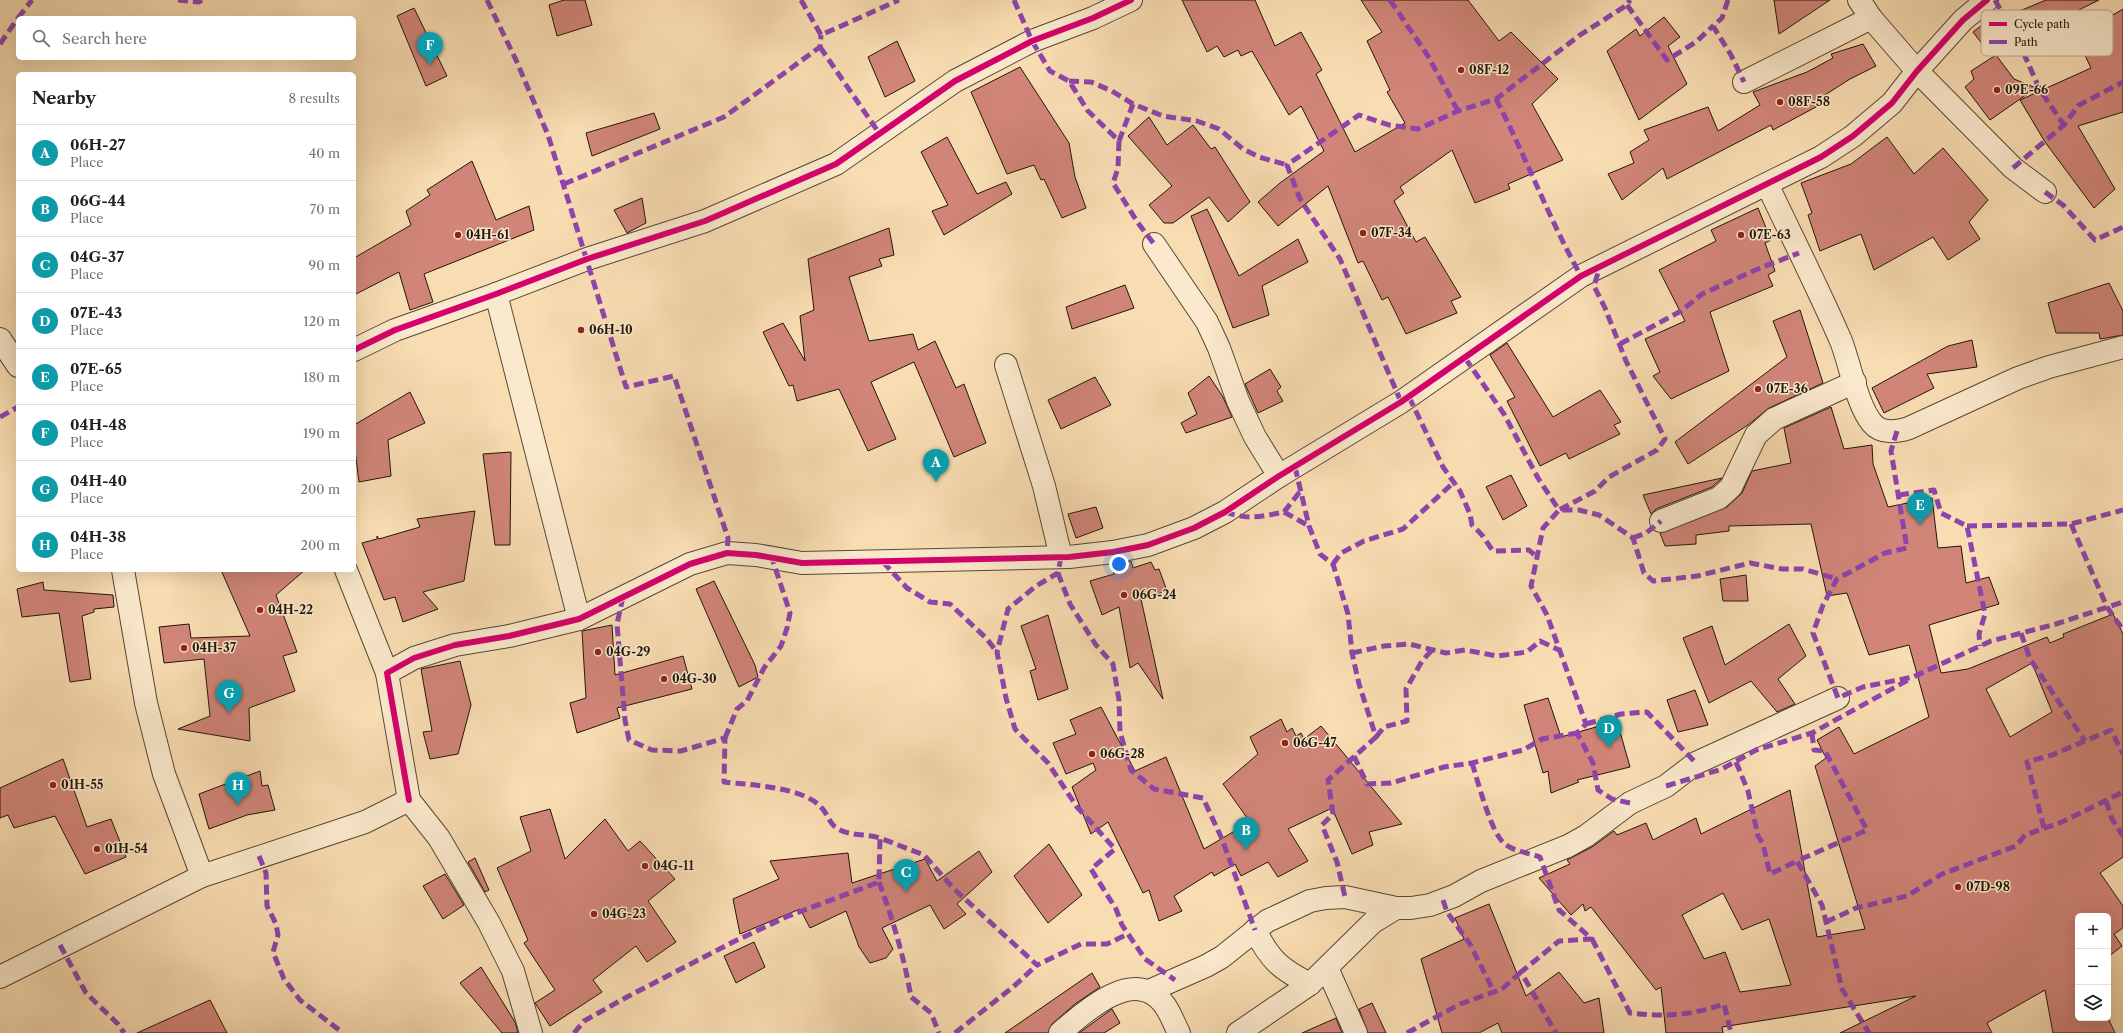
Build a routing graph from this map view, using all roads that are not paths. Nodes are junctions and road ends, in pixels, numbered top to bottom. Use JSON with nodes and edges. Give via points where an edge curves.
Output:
{"nodes":[{"id":1,"x":1131,"y":0,"type":"edge"},
{"id":2,"x":1859,"y":0,"type":"edge"},
{"id":3,"x":1987,"y":0,"type":"edge"},
{"id":4,"x":1871,"y":18,"type":"junction"},
{"id":5,"x":1917,"y":71,"type":"junction"},
{"id":6,"x":1744,"y":82,"type":"dead end"},
{"id":7,"x":1768,"y":184,"type":"junction"},
{"id":8,"x":2045,"y":192,"type":"dead end"},
{"id":9,"x":1154,"y":244,"type":"dead end"},
{"id":10,"x":496,"y":294,"type":"junction"},
{"id":11,"x":0,"y":339,"type":"edge"},
{"id":12,"x":2123,"y":347,"type":"edge"},
{"id":13,"x":356,"y":349,"type":"edge"},
{"id":14,"x":16,"y":363,"type":"edge"},
{"id":15,"x":1006,"y":365,"type":"dead end"},
{"id":16,"x":1855,"y":382,"type":"junction"},
{"id":17,"x":1279,"y":476,"type":"junction"},
{"id":18,"x":1662,"y":521,"type":"dead end"},
{"id":19,"x":1061,"y":557,"type":"junction"},
{"id":20,"x":124,"y":572,"type":"edge"},
{"id":21,"x":347,"y":572,"type":"edge"},
{"id":22,"x":579,"y":619,"type":"junction"},
{"id":23,"x":387,"y":673,"type":"junction"},
{"id":24,"x":1838,"y":698,"type":"dead end"},
{"id":25,"x":409,"y":800,"type":"junction"},
{"id":26,"x":202,"y":876,"type":"junction"},
{"id":27,"x":1396,"y":908,"type":"junction"},
{"id":28,"x":1255,"y":930,"type":"junction"},
{"id":29,"x":1327,"y":968,"type":"junction"},
{"id":30,"x":0,"y":977,"type":"edge"},
{"id":31,"x":1310,"y":984,"type":"junction"},
{"id":32,"x":1149,"y":991,"type":"junction"},
{"id":33,"x":531,"y":1033,"type":"edge"},
{"id":34,"x":1060,"y":1033,"type":"edge"},
{"id":35,"x":1179,"y":1033,"type":"edge"},
{"id":36,"x":1238,"y":1033,"type":"edge"},
{"id":37,"x":1356,"y":1033,"type":"edge"}],
"edges":[{"from":1,"to":10,"type":"street","via":[[1093,18],[1032,41],[956,80],[836,164],[705,222],[587,259]]},
{"from":2,"to":4,"type":"street"},
{"from":3,"to":5,"type":"street","via":[[1963,20]]},
{"from":4,"to":5,"type":"street"},
{"from":4,"to":6,"type":"street"},
{"from":5,"to":7,"type":"street","via":[[1892,103],[1853,136],[1821,157]]},
{"from":5,"to":8,"type":"street","via":[[2013,168]]},
{"from":7,"to":16,"type":"street","via":[[1841,342]]},
{"from":7,"to":17,"type":"street","via":[[1581,276],[1401,402]]},
{"from":9,"to":17,"type":"street","via":[[1207,322],[1255,438]]},
{"from":10,"to":13,"type":"street","via":[[395,330]]},
{"from":10,"to":22,"type":"street"},
{"from":11,"to":14,"type":"street"},
{"from":12,"to":16,"type":"street","via":[[2018,378],[1897,431],[1880,430],[1872,423]]},
{"from":15,"to":19,"type":"street","via":[[1044,486]]},
{"from":16,"to":18,"type":"street","via":[[1774,419],[1756,435],[1731,487],[1719,498]]},
{"from":17,"to":19,"type":"street","via":[[1225,512],[1194,528],[1148,545],[1112,552]]},
{"from":19,"to":22,"type":"street","via":[[802,563],[756,555],[727,554],[690,564]]},
{"from":20,"to":26,"type":"street","via":[[146,703],[164,774]]},
{"from":21,"to":23,"type":"street"},
{"from":22,"to":23,"type":"street","via":[[509,636],[456,645],[414,658]]},
{"from":23,"to":25,"type":"street"},
{"from":24,"to":27,"type":"street","via":[[1696,763],[1666,786],[1630,803],[1586,836],[1568,846],[1513,867],[1430,905]]},
{"from":25,"to":26,"type":"street","via":[[365,822]]},
{"from":25,"to":33,"type":"street","via":[[439,838],[489,923],[513,971]]},
{"from":26,"to":30,"type":"street"},
{"from":27,"to":28,"type":"street","via":[[1345,897],[1326,898],[1288,910]]},
{"from":27,"to":29,"type":"street","via":[[1373,922]]},
{"from":28,"to":31,"type":"street","via":[[1273,960],[1285,971]]},
{"from":28,"to":32,"type":"street","via":[[1222,957]]},
{"from":29,"to":31,"type":"street"},
{"from":29,"to":37,"type":"street"},
{"from":31,"to":36,"type":"street"},
{"from":32,"to":34,"type":"street","via":[[1132,988],[1107,997]]},
{"from":32,"to":35,"type":"street","via":[[1163,1002]]}]}
